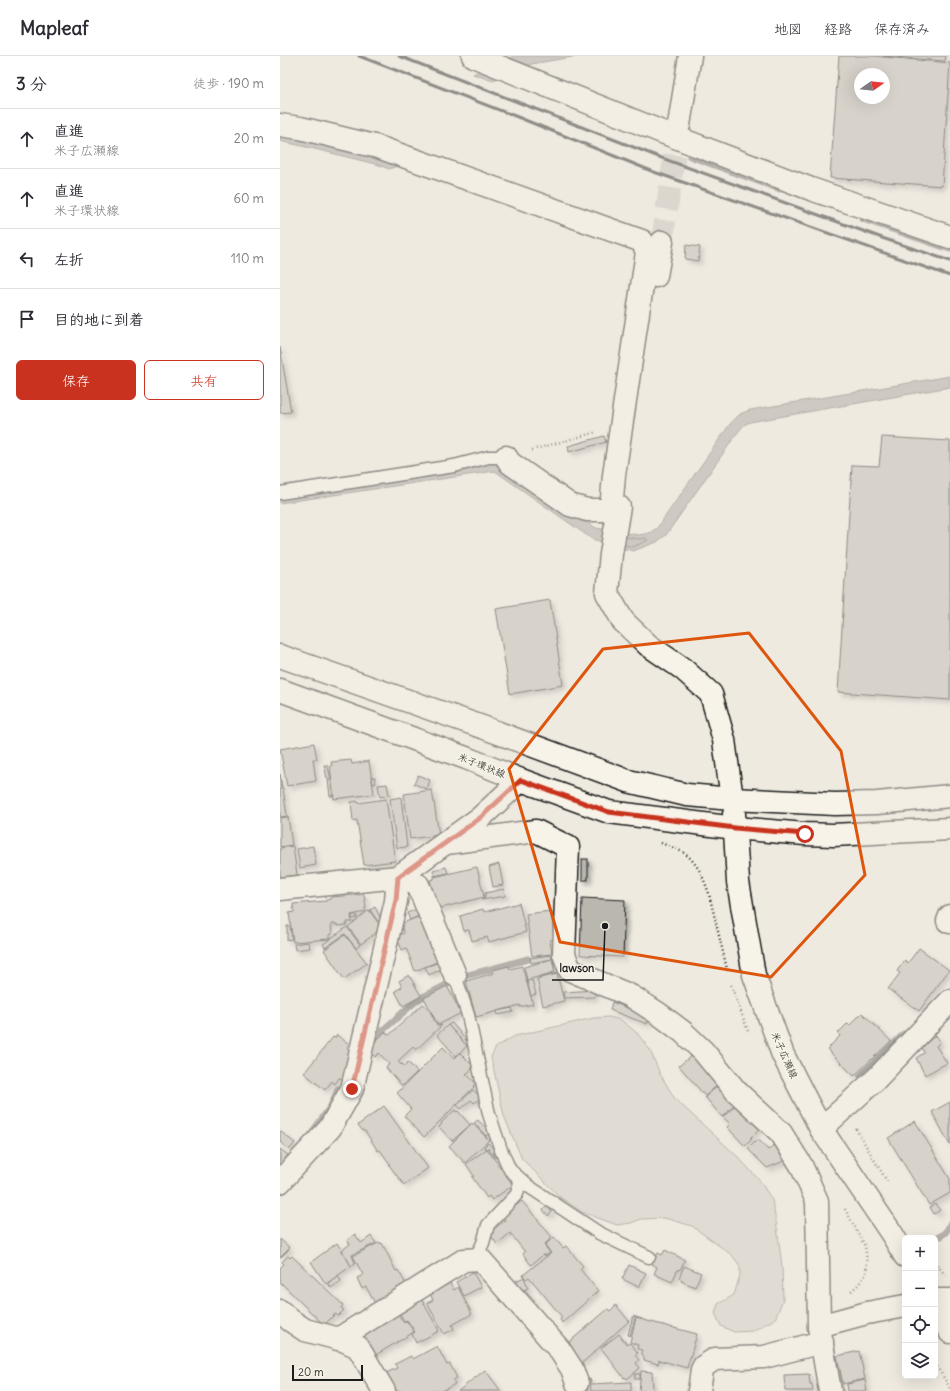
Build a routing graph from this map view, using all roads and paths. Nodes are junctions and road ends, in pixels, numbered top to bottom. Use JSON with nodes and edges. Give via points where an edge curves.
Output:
{"nodes":[{"id":1,"x":473,"y":56,"type":"edge"},
{"id":2,"x":690,"y":56,"type":"edge"},
{"id":3,"x":280,"y":125,"type":"edge"},
{"id":4,"x":679,"y":125,"type":"tunnel mouth"},
{"id":5,"x":950,"y":237,"type":"edge"},
{"id":6,"x":662,"y":242,"type":"tunnel mouth"},
{"id":7,"x":621,"y":426,"type":"junction"},
{"id":8,"x":506,"y":457,"type":"junction"},
{"id":9,"x":280,"y":493,"type":"edge"},
{"id":10,"x":614,"y":520,"type":"junction"},
{"id":11,"x":280,"y":656,"type":"edge"},
{"id":12,"x":280,"y":690,"type":"edge"},
{"id":13,"x":521,"y":780,"type":"junction"},
{"id":14,"x":950,"y":796,"type":"edge"},
{"id":15,"x":732,"y":799,"type":"junction"},
{"id":16,"x":735,"y":828,"type":"junction"},
{"id":17,"x":950,"y":829,"type":"edge"},
{"id":18,"x":658,"y":842,"type":"dead end"},
{"id":19,"x":446,"y":843,"type":"junction"},
{"id":20,"x":398,"y":877,"type":"junction"},
{"id":21,"x":280,"y":889,"type":"edge"},
{"id":22,"x":950,"y":916,"type":"edge"},
{"id":23,"x":950,"y":922,"type":"edge"},
{"id":24,"x":455,"y":975,"type":"joint"},
{"id":25,"x":729,"y":977,"type":"dead end"},
{"id":26,"x":731,"y":984,"type":"dead end"},
{"id":27,"x":950,"y":1001,"type":"edge"},
{"id":28,"x":749,"y":1034,"type":"dead end"},
{"id":29,"x":854,"y":1125,"type":"dead end"},
{"id":30,"x":821,"y":1129,"type":"junction"},
{"id":31,"x":518,"y":1177,"type":"junction"},
{"id":32,"x":280,"y":1182,"type":"edge"},
{"id":33,"x":890,"y":1187,"type":"dead end"},
{"id":34,"x":841,"y":1202,"type":"dead end"},
{"id":35,"x":902,"y":1251,"type":"edge"},
{"id":36,"x":649,"y":1257,"type":"dead end"},
{"id":37,"x":475,"y":1259,"type":"junction"},
{"id":38,"x":938,"y":1266,"type":"edge"},
{"id":39,"x":946,"y":1276,"type":"dead end"},
{"id":40,"x":848,"y":1294,"type":"dead end"},
{"id":41,"x":938,"y":1300,"type":"edge"},
{"id":42,"x":950,"y":1300,"type":"edge"},
{"id":43,"x":902,"y":1307,"type":"edge"},
{"id":44,"x":936,"y":1307,"type":"edge"},
{"id":45,"x":280,"y":1311,"type":"edge"},
{"id":46,"x":950,"y":1332,"type":"edge"},
{"id":47,"x":820,"y":1334,"type":"junction"},
{"id":48,"x":338,"y":1339,"type":"junction"},
{"id":49,"x":938,"y":1368,"type":"edge"},
{"id":50,"x":577,"y":1383,"type":"dead end"},
{"id":51,"x":950,"y":1388,"type":"edge"},
{"id":52,"x":384,"y":1391,"type":"edge"},
{"id":53,"x":699,"y":1391,"type":"edge"},
{"id":54,"x":830,"y":1391,"type":"edge"}],
"edges":[{"from":1,"to":5,"type":"street","via":[[803,186]]},
{"from":2,"to":4,"type":"street"},
{"from":3,"to":7,"type":"street","via":[[378,147],[642,241],[647,252]]},
{"from":6,"to":10,"type":"street"},
{"from":7,"to":8,"type":"path"},
{"from":7,"to":10,"type":"street","via":[[614,475]]},
{"from":8,"to":9,"type":"lane","via":[[489,456],[454,466]]},
{"from":8,"to":10,"type":"street","via":[[510,463],[570,505]]},
{"from":10,"to":15,"type":"street","name":"米子広瀬線","via":[[607,593],[623,621],[648,645],[684,669],[710,694],[724,740]]},
{"from":11,"to":15,"type":"street","via":[[628,781],[687,795]]},
{"from":12,"to":13,"type":"street","name":"米子環状線"},
{"from":13,"to":16,"type":"street","name":"米子環状線","via":[[609,812]]},
{"from":13,"to":19,"type":"street","via":[[480,818]]},
{"from":14,"to":15,"type":"street","via":[[835,804]]},
{"from":15,"to":16,"type":"street","name":"米子広瀬線"},
{"from":16,"to":17,"type":"street","via":[[833,835]]},
{"from":16,"to":30,"type":"street","name":"米子広瀬線","via":[[738,882],[754,975],[784,1055]]},
{"from":18,"to":25,"type":"path","via":[[684,853],[696,864],[709,894]]},
{"from":19,"to":20,"type":"street"},
{"from":19,"to":47,"type":"street","via":[[536,831],[568,848],[564,954],[570,970],[631,996],[683,1032],[703,1051],[736,1091],[781,1133],[801,1165],[817,1201]]},
{"from":20,"to":21,"type":"street"},
{"from":20,"to":24,"type":"street","via":[[418,885]]},
{"from":20,"to":32,"type":"street","via":[[396,900],[352,1089],[330,1128]]},
{"from":22,"to":23,"type":"street"},
{"from":24,"to":31,"type":"lane","via":[[468,1015],[489,1114],[510,1170]]},
{"from":26,"to":28,"type":"path"},
{"from":27,"to":30,"type":"street","via":[[876,1079]]},
{"from":29,"to":33,"type":"path"},
{"from":30,"to":35,"type":"street","name":"米子広瀬線"},
{"from":31,"to":36,"type":"lane","via":[[600,1233]]},
{"from":31,"to":37,"type":"lane","via":[[517,1194],[488,1225]]},
{"from":34,"to":40,"type":"path","via":[[865,1246],[867,1260],[866,1274]]},
{"from":37,"to":48,"type":"street","via":[[464,1260]]},
{"from":37,"to":50,"type":"street","via":[[480,1260],[559,1349],[572,1369]]},
{"from":38,"to":39,"type":"path"},
{"from":41,"to":42,"type":"street"},
{"from":43,"to":47,"type":"street","via":[[867,1313]]},
{"from":44,"to":46,"type":"street"},
{"from":45,"to":48,"type":"street","via":[[305,1330]]},
{"from":47,"to":53,"type":"street","via":[[764,1357],[715,1359],[702,1370]]},
{"from":47,"to":54,"type":"street"},
{"from":48,"to":52,"type":"street","via":[[358,1347]]},
{"from":49,"to":51,"type":"path"}]}
